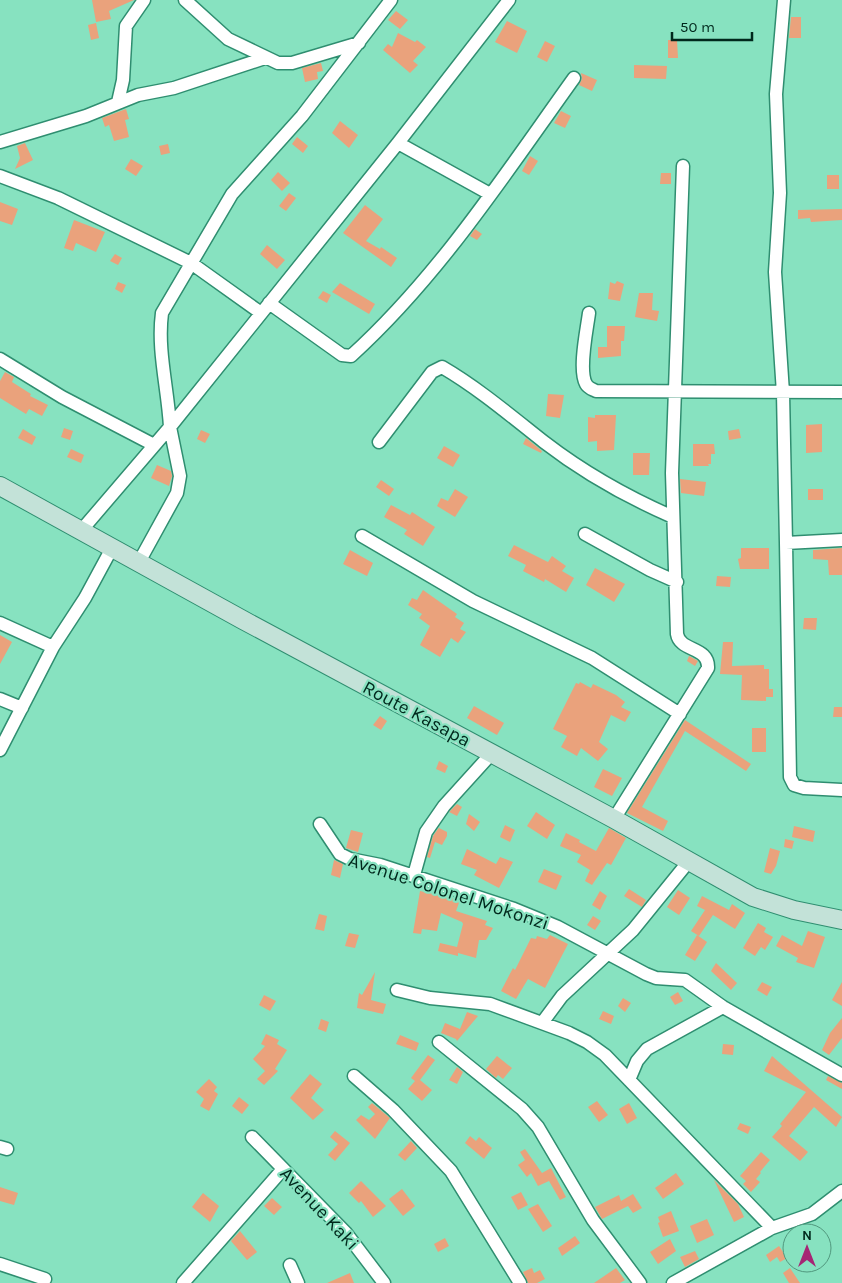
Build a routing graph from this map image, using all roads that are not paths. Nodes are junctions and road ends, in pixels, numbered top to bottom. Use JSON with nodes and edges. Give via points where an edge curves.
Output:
{"nodes":[{"id":1,"x":144,"y":0,"type":"edge"},
{"id":2,"x":185,"y":0,"type":"edge"},
{"id":3,"x":391,"y":0,"type":"edge"},
{"id":4,"x":509,"y":0,"type":"edge"},
{"id":5,"x":784,"y":0,"type":"edge"},
{"id":6,"x":359,"y":43,"type":"junction"},
{"id":7,"x":265,"y":58,"type":"junction"},
{"id":8,"x":574,"y":78,"type":"dead end"},
{"id":9,"x":118,"y":102,"type":"junction"},
{"id":10,"x":0,"y":142,"type":"edge"},
{"id":11,"x":398,"y":144,"type":"junction"},
{"id":12,"x":683,"y":166,"type":"dead end"},
{"id":13,"x":0,"y":176,"type":"edge"},
{"id":14,"x":490,"y":194,"type":"junction"},
{"id":15,"x":191,"y":263,"type":"junction"},
{"id":16,"x":265,"y":308,"type":"junction"},
{"id":17,"x":589,"y":313,"type":"dead end"},
{"id":18,"x":0,"y":359,"type":"edge"},
{"id":19,"x":676,"y":392,"type":"junction"},
{"id":20,"x":842,"y":392,"type":"edge"},
{"id":21,"x":782,"y":393,"type":"junction"},
{"id":22,"x":170,"y":427,"type":"junction"},
{"id":23,"x":379,"y":442,"type":"dead end"},
{"id":24,"x":154,"y":445,"type":"junction"},
{"id":25,"x":0,"y":486,"type":"edge"},
{"id":26,"x":673,"y":517,"type":"junction"},
{"id":27,"x":80,"y":532,"type":"junction"},
{"id":28,"x":584,"y":534,"type":"dead end"},
{"id":29,"x":362,"y":536,"type":"dead end"},
{"id":30,"x":842,"y":540,"type":"edge"},
{"id":31,"x":786,"y":543,"type":"junction"},
{"id":32,"x":112,"y":548,"type":"junction"},
{"id":33,"x":140,"y":562,"type":"junction"},
{"id":34,"x":676,"y":582,"type":"junction"},
{"id":35,"x":0,"y":623,"type":"edge"},
{"id":36,"x":53,"y":647,"type":"junction"},
{"id":37,"x":0,"y":699,"type":"edge"},
{"id":38,"x":22,"y":708,"type":"junction"},
{"id":39,"x":680,"y":714,"type":"junction"},
{"id":40,"x":0,"y":750,"type":"edge"},
{"id":41,"x":492,"y":753,"type":"junction"},
{"id":42,"x":842,"y":790,"type":"edge"},
{"id":43,"x":614,"y":819,"type":"junction"},
{"id":44,"x":320,"y":824,"type":"dead end"},
{"id":45,"x":689,"y":861,"type":"junction"},
{"id":46,"x":414,"y":875,"type":"junction"},
{"id":47,"x":842,"y":920,"type":"edge"},
{"id":48,"x":608,"y":953,"type":"junction"},
{"id":49,"x":397,"y":990,"type":"dead end"},
{"id":50,"x":723,"y":1006,"type":"junction"},
{"id":51,"x":542,"y":1023,"type":"junction"},
{"id":52,"x":439,"y":1042,"type":"dead end"},
{"id":53,"x":842,"y":1075,"type":"edge"},
{"id":54,"x":354,"y":1076,"type":"dead end"},
{"id":55,"x":629,"y":1080,"type":"junction"},
{"id":56,"x":252,"y":1137,"type":"dead end"},
{"id":57,"x":284,"y":1169,"type":"junction"},
{"id":58,"x":842,"y":1191,"type":"edge"},
{"id":59,"x":772,"y":1228,"type":"junction"},
{"id":60,"x":0,"y":1264,"type":"edge"},
{"id":61,"x":290,"y":1265,"type":"dead end"},
{"id":62,"x":45,"y":1279,"type":"dead end"},
{"id":63,"x":183,"y":1283,"type":"edge"},
{"id":64,"x":298,"y":1283,"type":"edge"},
{"id":65,"x":384,"y":1283,"type":"edge"},
{"id":66,"x":520,"y":1283,"type":"edge"},
{"id":67,"x":640,"y":1283,"type":"edge"},
{"id":68,"x":673,"y":1283,"type":"edge"}],
"edges":[{"from":1,"to":9,"type":"street","via":[[126,26],[123,80]]},
{"from":2,"to":7,"type":"street","via":[[228,39]]},
{"from":3,"to":6,"type":"street"},
{"from":4,"to":11,"type":"street"},
{"from":5,"to":21,"type":"street","via":[[776,94],[780,193],[775,272]]},
{"from":6,"to":7,"type":"street","via":[[292,63],[278,63]]},
{"from":6,"to":15,"type":"street","via":[[302,116],[232,194]]},
{"from":7,"to":9,"type":"street","via":[[174,88]]},
{"from":8,"to":14,"type":"street"},
{"from":9,"to":10,"type":"street","via":[[86,116]]},
{"from":11,"to":14,"type":"street"},
{"from":11,"to":16,"type":"street"},
{"from":12,"to":19,"type":"street"},
{"from":13,"to":15,"type":"street","via":[[58,198]]},
{"from":14,"to":16,"type":"street","via":[[410,298],[351,356],[342,355]]},
{"from":15,"to":16,"type":"street"},
{"from":15,"to":22,"type":"street","via":[[162,313],[159,335]]},
{"from":16,"to":22,"type":"street"},
{"from":17,"to":19,"type":"street","via":[[583,370],[588,388],[609,392]]},
{"from":18,"to":24,"type":"street","via":[[62,397]]},
{"from":19,"to":21,"type":"street"},
{"from":19,"to":26,"type":"street"},
{"from":20,"to":21,"type":"street"},
{"from":21,"to":31,"type":"street"},
{"from":22,"to":24,"type":"street"},
{"from":22,"to":33,"type":"street","via":[[180,476],[177,493]]},
{"from":23,"to":26,"type":"street","via":[[432,372],[442,367],[585,470],[643,504]]},
{"from":24,"to":27,"type":"street"},
{"from":25,"to":27,"type":"main road","name":"Route Kasapa"},
{"from":26,"to":34,"type":"street"},
{"from":27,"to":32,"type":"main road","name":"Route Kasapa"},
{"from":28,"to":34,"type":"street"},
{"from":29,"to":39,"type":"street","via":[[473,601],[592,658]]},
{"from":30,"to":31,"type":"street"},
{"from":31,"to":42,"type":"street","via":[[790,777],[794,785],[804,788]]},
{"from":32,"to":33,"type":"main road","name":"Route Kasapa"},
{"from":32,"to":36,"type":"street"},
{"from":33,"to":41,"type":"main road","name":"Route Kasapa"},
{"from":34,"to":39,"type":"street","via":[[678,639],[704,654],[708,660],[705,673]]},
{"from":35,"to":36,"type":"street"},
{"from":36,"to":38,"type":"street"},
{"from":37,"to":38,"type":"street"},
{"from":38,"to":40,"type":"street"},
{"from":39,"to":43,"type":"street"},
{"from":41,"to":43,"type":"main road","name":"Route Kasapa"},
{"from":41,"to":46,"type":"street","via":[[444,806],[426,832]]},
{"from":43,"to":45,"type":"main road","name":"Route Kasapa"},
{"from":44,"to":46,"type":"street","name":"Avenue Colonel Mokonzi","via":[[340,854]]},
{"from":45,"to":47,"type":"main road","name":"Route Kasapa","via":[[753,897]]},
{"from":45,"to":48,"type":"street","via":[[634,930]]},
{"from":46,"to":48,"type":"street","name":"Avenue Colonel Mokonzi","via":[[514,909]]},
{"from":48,"to":50,"type":"street","name":"Avenue Colonel Mokonzi","via":[[656,978],[685,980]]},
{"from":48,"to":51,"type":"street","via":[[562,996]]},
{"from":49,"to":51,"type":"street","via":[[430,998],[490,1004]]},
{"from":50,"to":53,"type":"street","name":"Avenue Colonel Mokonzi"},
{"from":50,"to":55,"type":"street","via":[[647,1049],[637,1061]]},
{"from":51,"to":55,"type":"street","via":[[587,1042]]},
{"from":52,"to":67,"type":"street","via":[[522,1109],[538,1127],[592,1220]]},
{"from":54,"to":66,"type":"street","via":[[393,1110],[452,1171]]},
{"from":55,"to":59,"type":"street"},
{"from":56,"to":57,"type":"street","name":"Avenue Kaki"},
{"from":57,"to":63,"type":"street"},
{"from":57,"to":65,"type":"street","name":"Avenue Kaki","via":[[346,1233]]},
{"from":58,"to":59,"type":"street","via":[[812,1214]]},
{"from":59,"to":68,"type":"street"},
{"from":60,"to":62,"type":"street"},
{"from":61,"to":64,"type":"street"}]}
